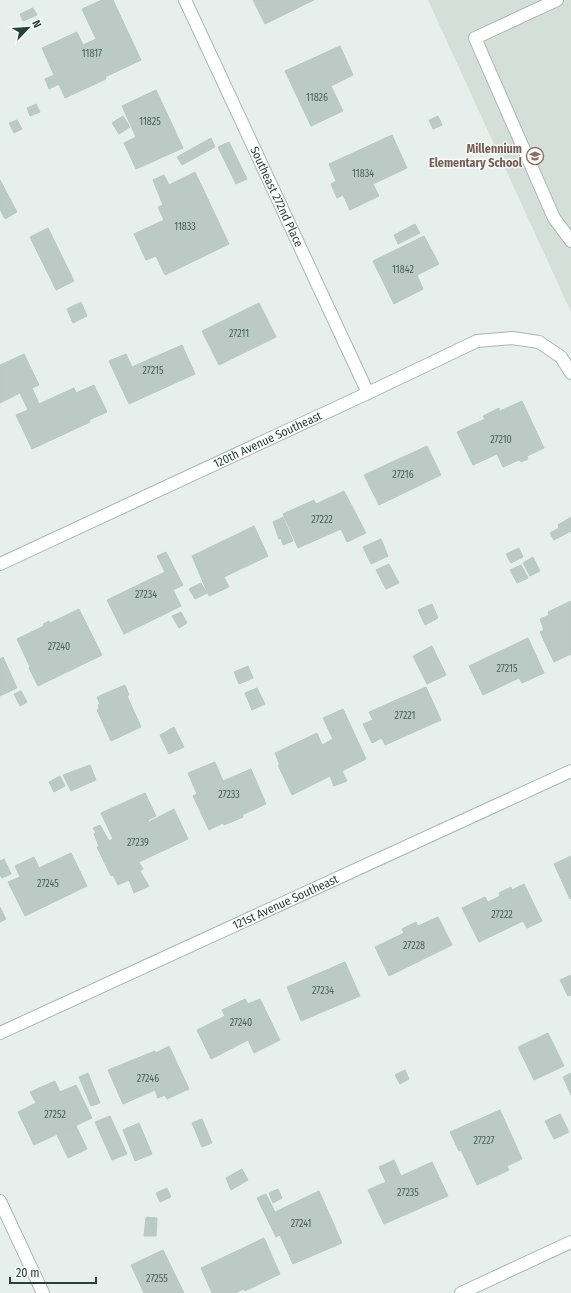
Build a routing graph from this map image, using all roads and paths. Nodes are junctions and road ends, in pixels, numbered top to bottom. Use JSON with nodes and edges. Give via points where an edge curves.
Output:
{"nodes":[{"id":1,"x":185,"y":0,"type":"edge"},
{"id":2,"x":557,"y":0,"type":"edge"},
{"id":3,"x":571,"y":241,"type":"edge"},
{"id":4,"x":571,"y":373,"type":"edge"},
{"id":5,"x":368,"y":393,"type":"junction"},
{"id":6,"x":0,"y":564,"type":"edge"},
{"id":7,"x":571,"y":771,"type":"edge"},
{"id":8,"x":0,"y":1034,"type":"edge"},
{"id":9,"x":0,"y":1201,"type":"edge"},
{"id":10,"x":571,"y":1242,"type":"edge"},
{"id":11,"x":43,"y":1293,"type":"edge"},
{"id":12,"x":461,"y":1293,"type":"edge"}],
"edges":[{"from":1,"to":5,"type":"street","name":"Southeast 272nd Place"},
{"from":2,"to":3,"type":"street","via":[[475,38],[554,218]]},
{"from":4,"to":5,"type":"street","name":"120th Avenue Southeast","via":[[561,357],[539,342],[512,338],[477,341]]},
{"from":5,"to":6,"type":"street","name":"120th Avenue Southeast"},
{"from":7,"to":8,"type":"street","name":"121st Avenue Southeast"},
{"from":9,"to":11,"type":"street"},
{"from":10,"to":12,"type":"street"}]}
